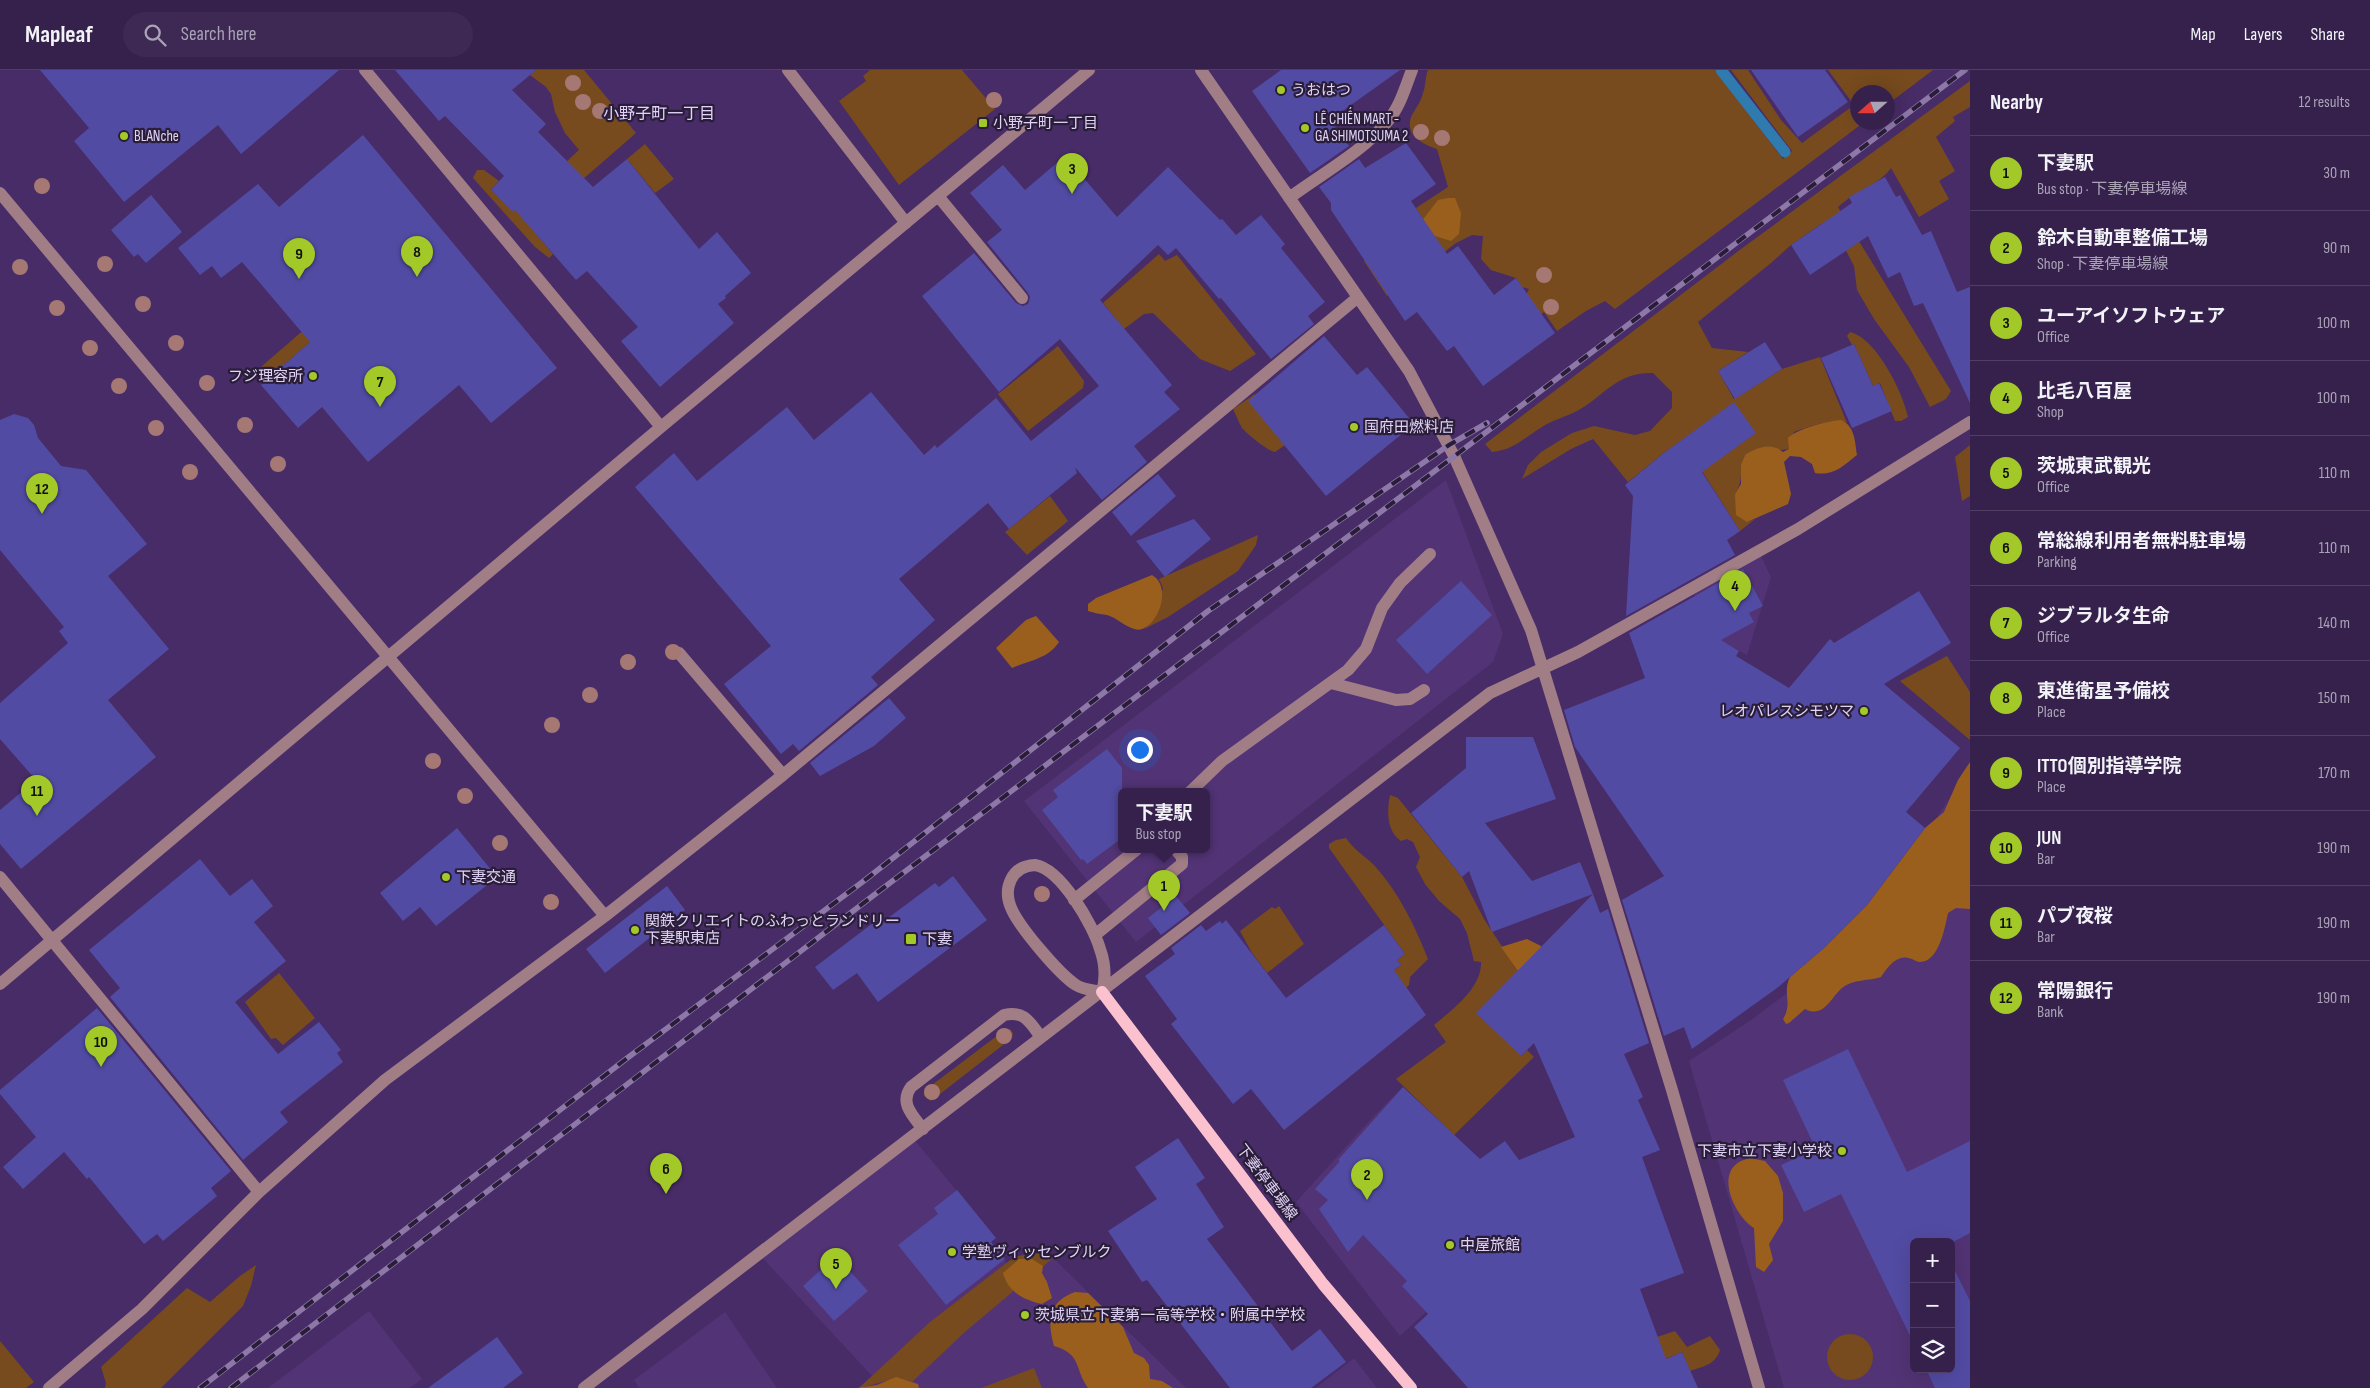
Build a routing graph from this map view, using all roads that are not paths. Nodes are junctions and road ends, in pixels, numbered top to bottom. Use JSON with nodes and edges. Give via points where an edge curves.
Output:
{"nodes":[{"id":1,"x":364,"y":70,"type":"edge"},
{"id":2,"x":788,"y":70,"type":"edge"},
{"id":3,"x":1090,"y":70,"type":"edge"},
{"id":4,"x":1201,"y":70,"type":"edge"},
{"id":5,"x":1412,"y":70,"type":"edge"},
{"id":6,"x":0,"y":193,"type":"edge"},
{"id":7,"x":938,"y":196,"type":"junction"},
{"id":8,"x":1289,"y":198,"type":"junction"},
{"id":9,"x":906,"y":222,"type":"junction"},
{"id":10,"x":1022,"y":298,"type":"dead end"},
{"id":11,"x":1358,"y":298,"type":"junction"},
{"id":12,"x":1970,"y":422,"type":"edge"},
{"id":13,"x":661,"y":427,"type":"junction"},
{"id":14,"x":1430,"y":554,"type":"dead end"},
{"id":15,"x":679,"y":653,"type":"dead end"},
{"id":16,"x":388,"y":658,"type":"junction"},
{"id":17,"x":1544,"y":669,"type":"junction"},
{"id":18,"x":1331,"y":682,"type":"junction"},
{"id":19,"x":1424,"y":690,"type":"dead end"},
{"id":20,"x":783,"y":775,"type":"junction"},
{"id":21,"x":1194,"y":788,"type":"edge"},
{"id":22,"x":1132,"y":853,"type":"edge"},
{"id":23,"x":1179,"y":853,"type":"edge"},
{"id":24,"x":0,"y":876,"type":"edge"},
{"id":25,"x":1074,"y":900,"type":"junction"},
{"id":26,"x":605,"y":916,"type":"junction"},
{"id":27,"x":1095,"y":935,"type":"junction"},
{"id":28,"x":52,"y":940,"type":"junction"},
{"id":29,"x":0,"y":984,"type":"edge"},
{"id":30,"x":1102,"y":992,"type":"junction"},
{"id":31,"x":1041,"y":1037,"type":"junction"},
{"id":32,"x":923,"y":1129,"type":"junction"},
{"id":33,"x":259,"y":1192,"type":"junction"},
{"id":34,"x":49,"y":1388,"type":"edge"},
{"id":35,"x":584,"y":1388,"type":"edge"},
{"id":36,"x":1411,"y":1388,"type":"edge"},
{"id":37,"x":1759,"y":1388,"type":"edge"}],
"edges":[{"from":1,"to":13,"type":"street"},
{"from":2,"to":9,"type":"street"},
{"from":3,"to":7,"type":"street"},
{"from":4,"to":8,"type":"street"},
{"from":5,"to":8,"type":"street","via":[[1400,102],[1376,135]]},
{"from":6,"to":16,"type":"street"},
{"from":7,"to":9,"type":"street"},
{"from":7,"to":10,"type":"street"},
{"from":8,"to":11,"type":"street"},
{"from":9,"to":13,"type":"street"},
{"from":11,"to":17,"type":"street","via":[[1409,371],[1462,472],[1531,630]]},
{"from":11,"to":20,"type":"street"},
{"from":12,"to":17,"type":"street","via":[[1798,529]]},
{"from":13,"to":16,"type":"street"},
{"from":14,"to":18,"type":"street","via":[[1382,608],[1366,649],[1348,670]]},
{"from":15,"to":20,"type":"street"},
{"from":16,"to":26,"type":"street"},
{"from":16,"to":28,"type":"street"},
{"from":17,"to":30,"type":"street","via":[[1490,693]]},
{"from":17,"to":37,"type":"street"},
{"from":18,"to":19,"type":"street","via":[[1396,700],[1410,699]]},
{"from":18,"to":21,"type":"street","via":[[1222,761]]},
{"from":20,"to":26,"type":"street"},
{"from":22,"to":25,"type":"street"},
{"from":23,"to":27,"type":"street","via":[[1182,864]]},
{"from":24,"to":28,"type":"street"},
{"from":25,"to":27,"type":"street"},
{"from":25,"to":30,"type":"street","via":[[1051,872],[1040,866],[1023,867],[1009,882],[1012,910],[1046,956],[1077,986]]},
{"from":26,"to":33,"type":"street","via":[[385,1080]]},
{"from":27,"to":30,"type":"street","via":[[1103,959],[1105,981]]},
{"from":28,"to":29,"type":"street"},
{"from":28,"to":33,"type":"street"},
{"from":30,"to":31,"type":"street"},
{"from":30,"to":36,"type":"main road","name":"下妻停車場線","via":[[1323,1284]]},
{"from":31,"to":32,"type":"street"},
{"from":31,"to":32,"type":"street","via":[[1021,1014],[1004,1015],[910,1086],[905,1094],[906,1104]]},
{"from":32,"to":35,"type":"street"},
{"from":33,"to":34,"type":"street","via":[[142,1308]]}]}
